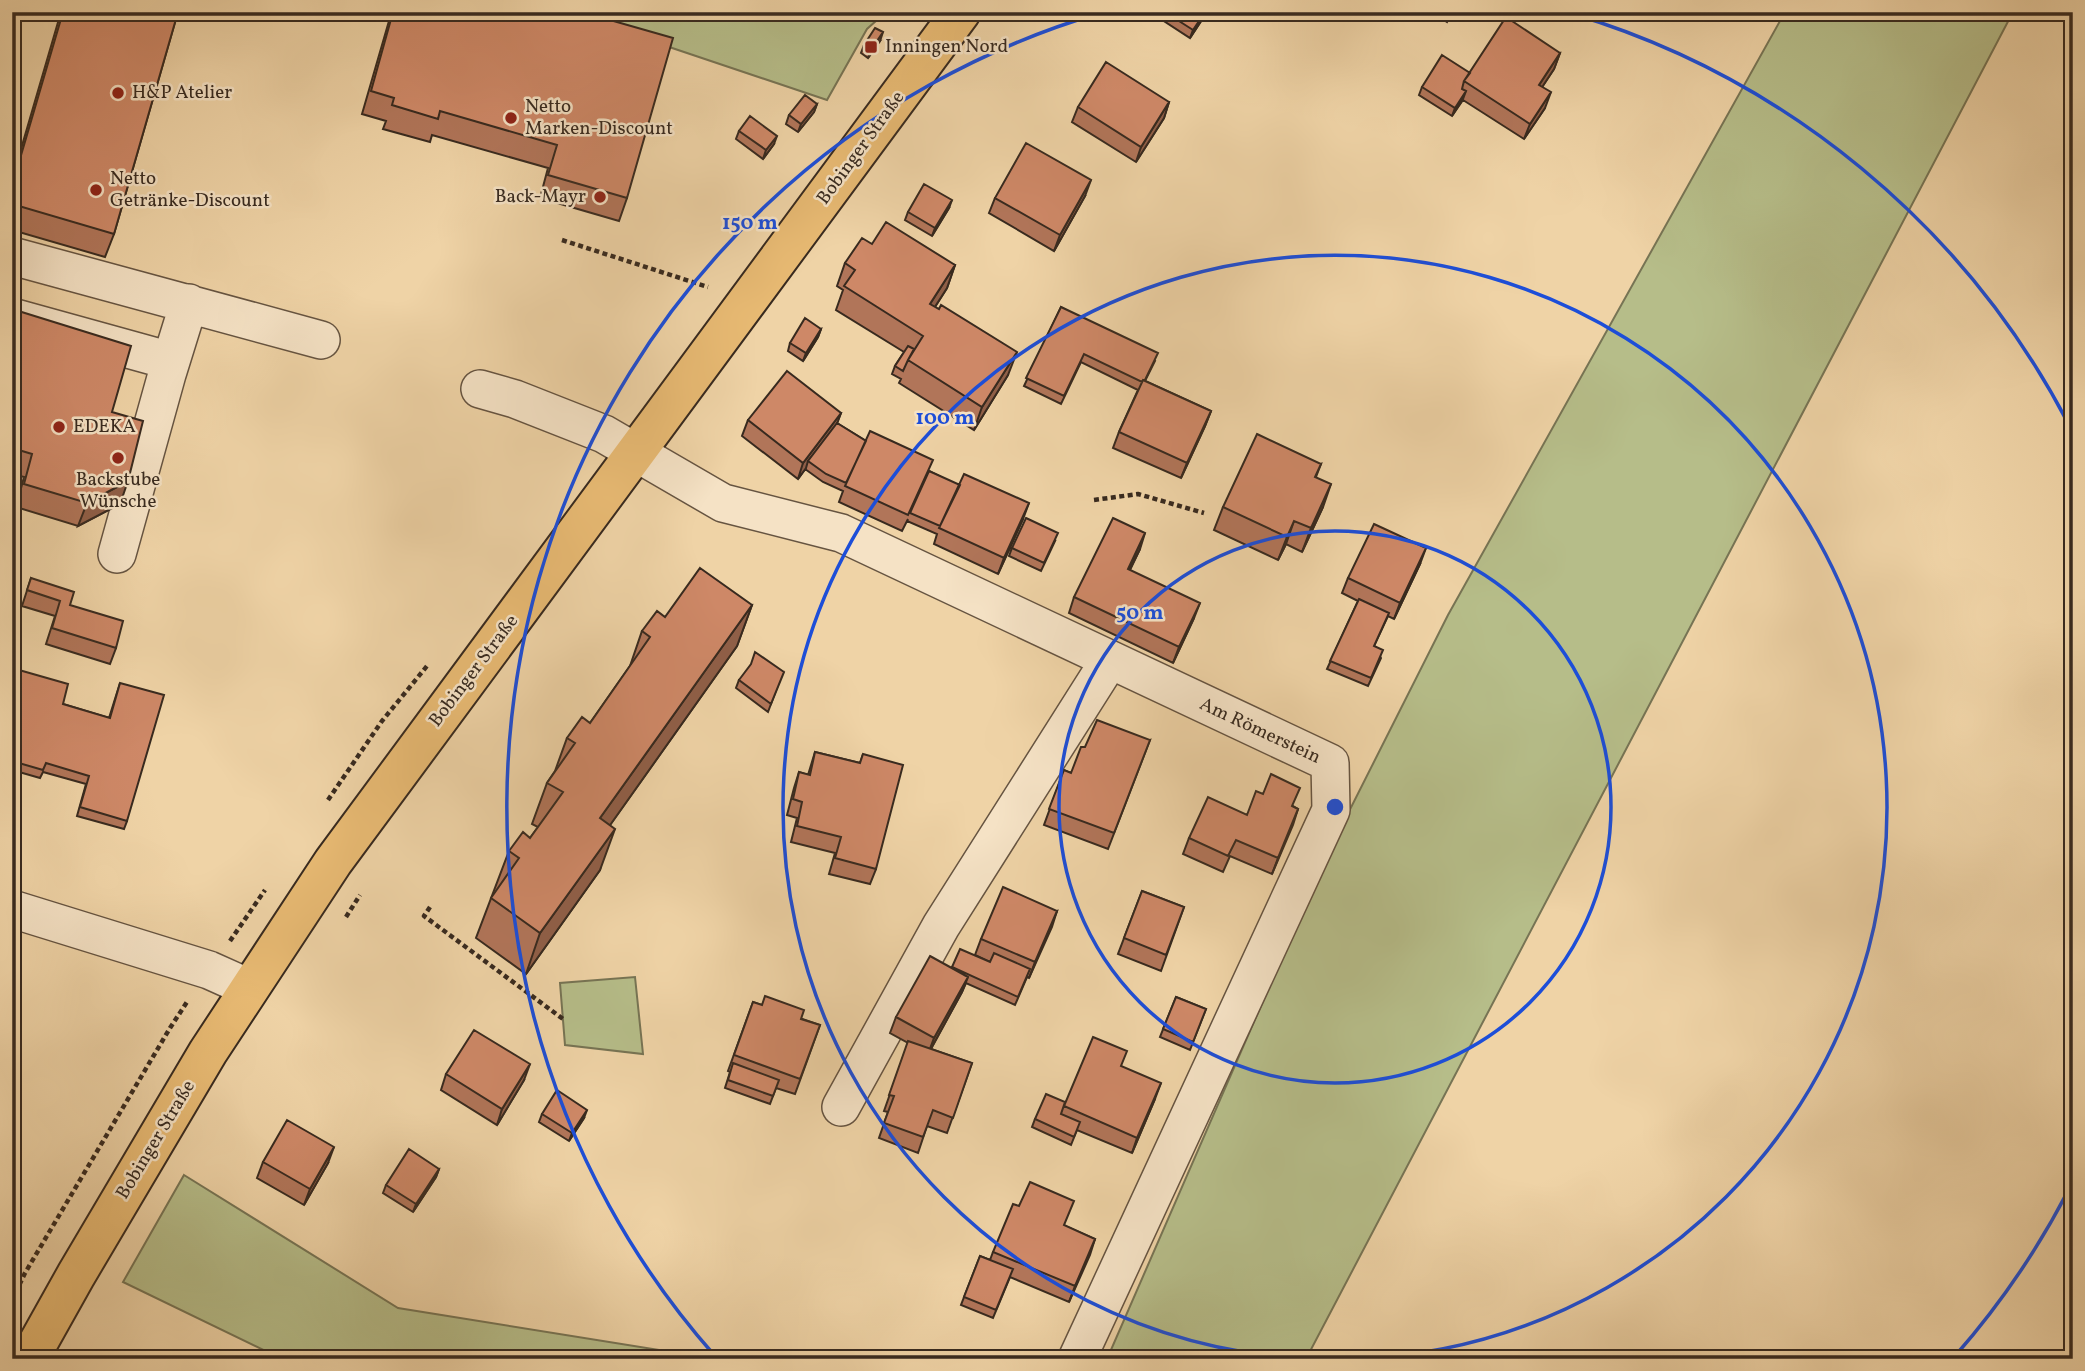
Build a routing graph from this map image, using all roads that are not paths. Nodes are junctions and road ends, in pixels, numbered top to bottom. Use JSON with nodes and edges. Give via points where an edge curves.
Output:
{"nodes":[{"id":1,"x":961,"y":12,"type":"edge"},
{"id":2,"x":12,"y":256,"type":"edge"},
{"id":3,"x":189,"y":303,"type":"junction"},
{"id":4,"x":12,"y":317,"type":"edge"},
{"id":5,"x":321,"y":340,"type":"dead end"},
{"id":6,"x":171,"y":361,"type":"junction"},
{"id":7,"x":480,"y":389,"type":"dead end"},
{"id":8,"x":635,"y":452,"type":"junction"},
{"id":9,"x":117,"y":554,"type":"dead end"},
{"id":10,"x":1109,"y":661,"type":"junction"},
{"id":11,"x":12,"y":909,"type":"edge"},
{"id":12,"x":249,"y":988,"type":"junction"},
{"id":13,"x":841,"y":1107,"type":"dead end"},
{"id":14,"x":29,"y":1359,"type":"edge"},
{"id":15,"x":1077,"y":1359,"type":"edge"}],
"edges":[{"from":1,"to":8,"type":"main road","name":"Bobinger Straße"},
{"from":2,"to":3,"type":"street"},
{"from":3,"to":5,"type":"street"},
{"from":3,"to":6,"type":"street"},
{"from":4,"to":6,"type":"street"},
{"from":6,"to":9,"type":"street"},
{"from":7,"to":8,"type":"street","name":"Am Römerstein","via":[[592,429]]},
{"from":8,"to":10,"type":"street","name":"Am Römerstein","via":[[723,503],[841,533]]},
{"from":8,"to":12,"type":"main road","name":"Bobinger Straße","via":[[333,862]]},
{"from":10,"to":13,"type":"street","via":[[942,926]]},
{"from":10,"to":15,"type":"street","name":"Am Römerstein","via":[[1330,763],[1331,810]]},
{"from":11,"to":12,"type":"street","via":[[209,970]]},
{"from":12,"to":14,"type":"main road","name":"Bobinger Straße"}]}
